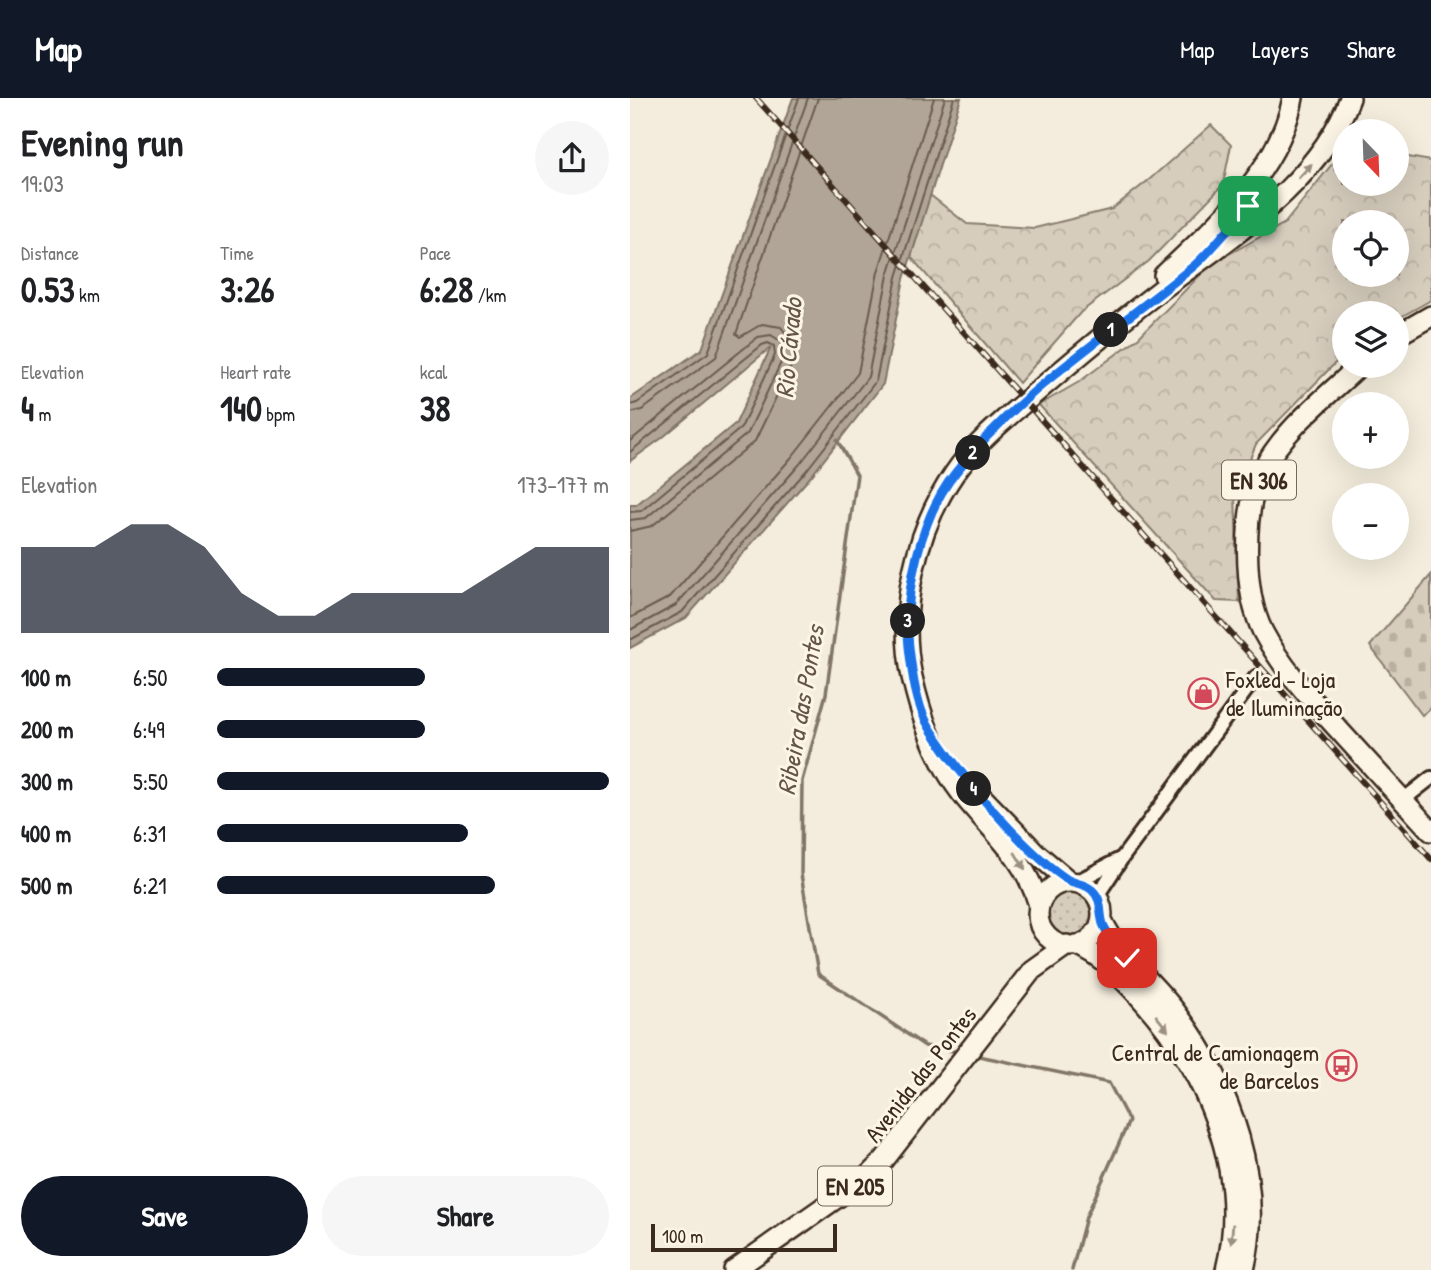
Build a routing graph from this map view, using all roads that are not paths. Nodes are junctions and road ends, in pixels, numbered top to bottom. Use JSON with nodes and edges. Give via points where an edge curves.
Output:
{"nodes":[{"id":1,"x":1293,"y":98,"type":"edge"},
{"id":2,"x":1305,"y":98,"type":"edge"},
{"id":3,"x":1350,"y":98,"type":"edge"},
{"id":4,"x":1197,"y":263,"type":"junction"},
{"id":5,"x":1431,"y":316,"type":"edge"},
{"id":6,"x":1409,"y":329,"type":"edge"},
{"id":7,"x":1093,"y":344,"type":"junction"},
{"id":8,"x":1347,"y":378,"type":"edge"},
{"id":9,"x":1256,"y":677,"type":"dead end"},
{"id":10,"x":928,"y":725,"type":"junction"},
{"id":11,"x":1431,"y":778,"type":"edge"},
{"id":12,"x":1403,"y":800,"type":"junction"},
{"id":13,"x":1431,"y":831,"type":"edge"},
{"id":14,"x":1122,"y":858,"type":"junction"},
{"id":15,"x":1073,"y":882,"type":"junction"},
{"id":16,"x":1097,"y":896,"type":"junction"},
{"id":17,"x":1040,"y":914,"type":"junction"},
{"id":18,"x":1102,"y":920,"type":"junction"},
{"id":19,"x":1071,"y":945,"type":"junction"},
{"id":20,"x":1032,"y":970,"type":"junction"},
{"id":21,"x":734,"y":1270,"type":"edge"},
{"id":22,"x":1226,"y":1270,"type":"edge"},
{"id":23,"x":1244,"y":1270,"type":"edge"}],
"edges":[{"from":1,"to":7,"type":"main road","via":[[1264,166],[1237,202]]},
{"from":2,"to":4,"type":"main road","via":[[1282,155],[1248,206]]},
{"from":4,"to":3,"type":"main road","one_way":true,"via":[[1310,166],[1339,124]]},
{"from":4,"to":7,"type":"main road"},
{"from":5,"to":6,"type":"main road"},
{"from":7,"to":10,"type":"main road","via":[[994,429],[954,474],[927,525],[912,578],[907,629],[912,677]]},
{"from":8,"to":12,"type":"main road","number":"EN 306","via":[[1275,451],[1255,489],[1247,534],[1251,586],[1262,630],[1280,659]]},
{"from":9,"to":14,"type":"street"},
{"from":10,"to":15,"type":"main road","via":[[970,784],[1037,854]]},
{"from":10,"to":17,"type":"main road","one_way":true,"via":[[961,793],[1027,873]]},
{"from":11,"to":12,"type":"street"},
{"from":12,"to":13,"type":"main road","number":"EN 306"},
{"from":14,"to":15,"type":"street"},
{"from":14,"to":16,"type":"street"},
{"from":15,"to":16,"type":"main road"},
{"from":15,"to":17,"type":"main road","via":[[1049,890]]},
{"from":16,"to":18,"type":"main road"},
{"from":17,"to":19,"type":"main road","via":[[1050,938]]},
{"from":17,"to":20,"type":"main road","name":"Avenida das Pontes","number":"EN 205"},
{"from":18,"to":19,"type":"main road","number":"EN 205","via":[[1093,936]]},
{"from":18,"to":23,"type":"main road","via":[[1127,958],[1178,1014],[1214,1070],[1246,1165],[1250,1202]]},
{"from":19,"to":20,"type":"main road","name":"Avenida das Pontes","number":"EN 205"},
{"from":19,"to":22,"type":"main road","one_way":true,"via":[[1092,952],[1131,988],[1164,1024],[1199,1077],[1227,1159],[1234,1217]]},
{"from":20,"to":21,"type":"main road","name":"Avenida das Pontes","number":"EN 205","via":[[868,1176]]}]}
